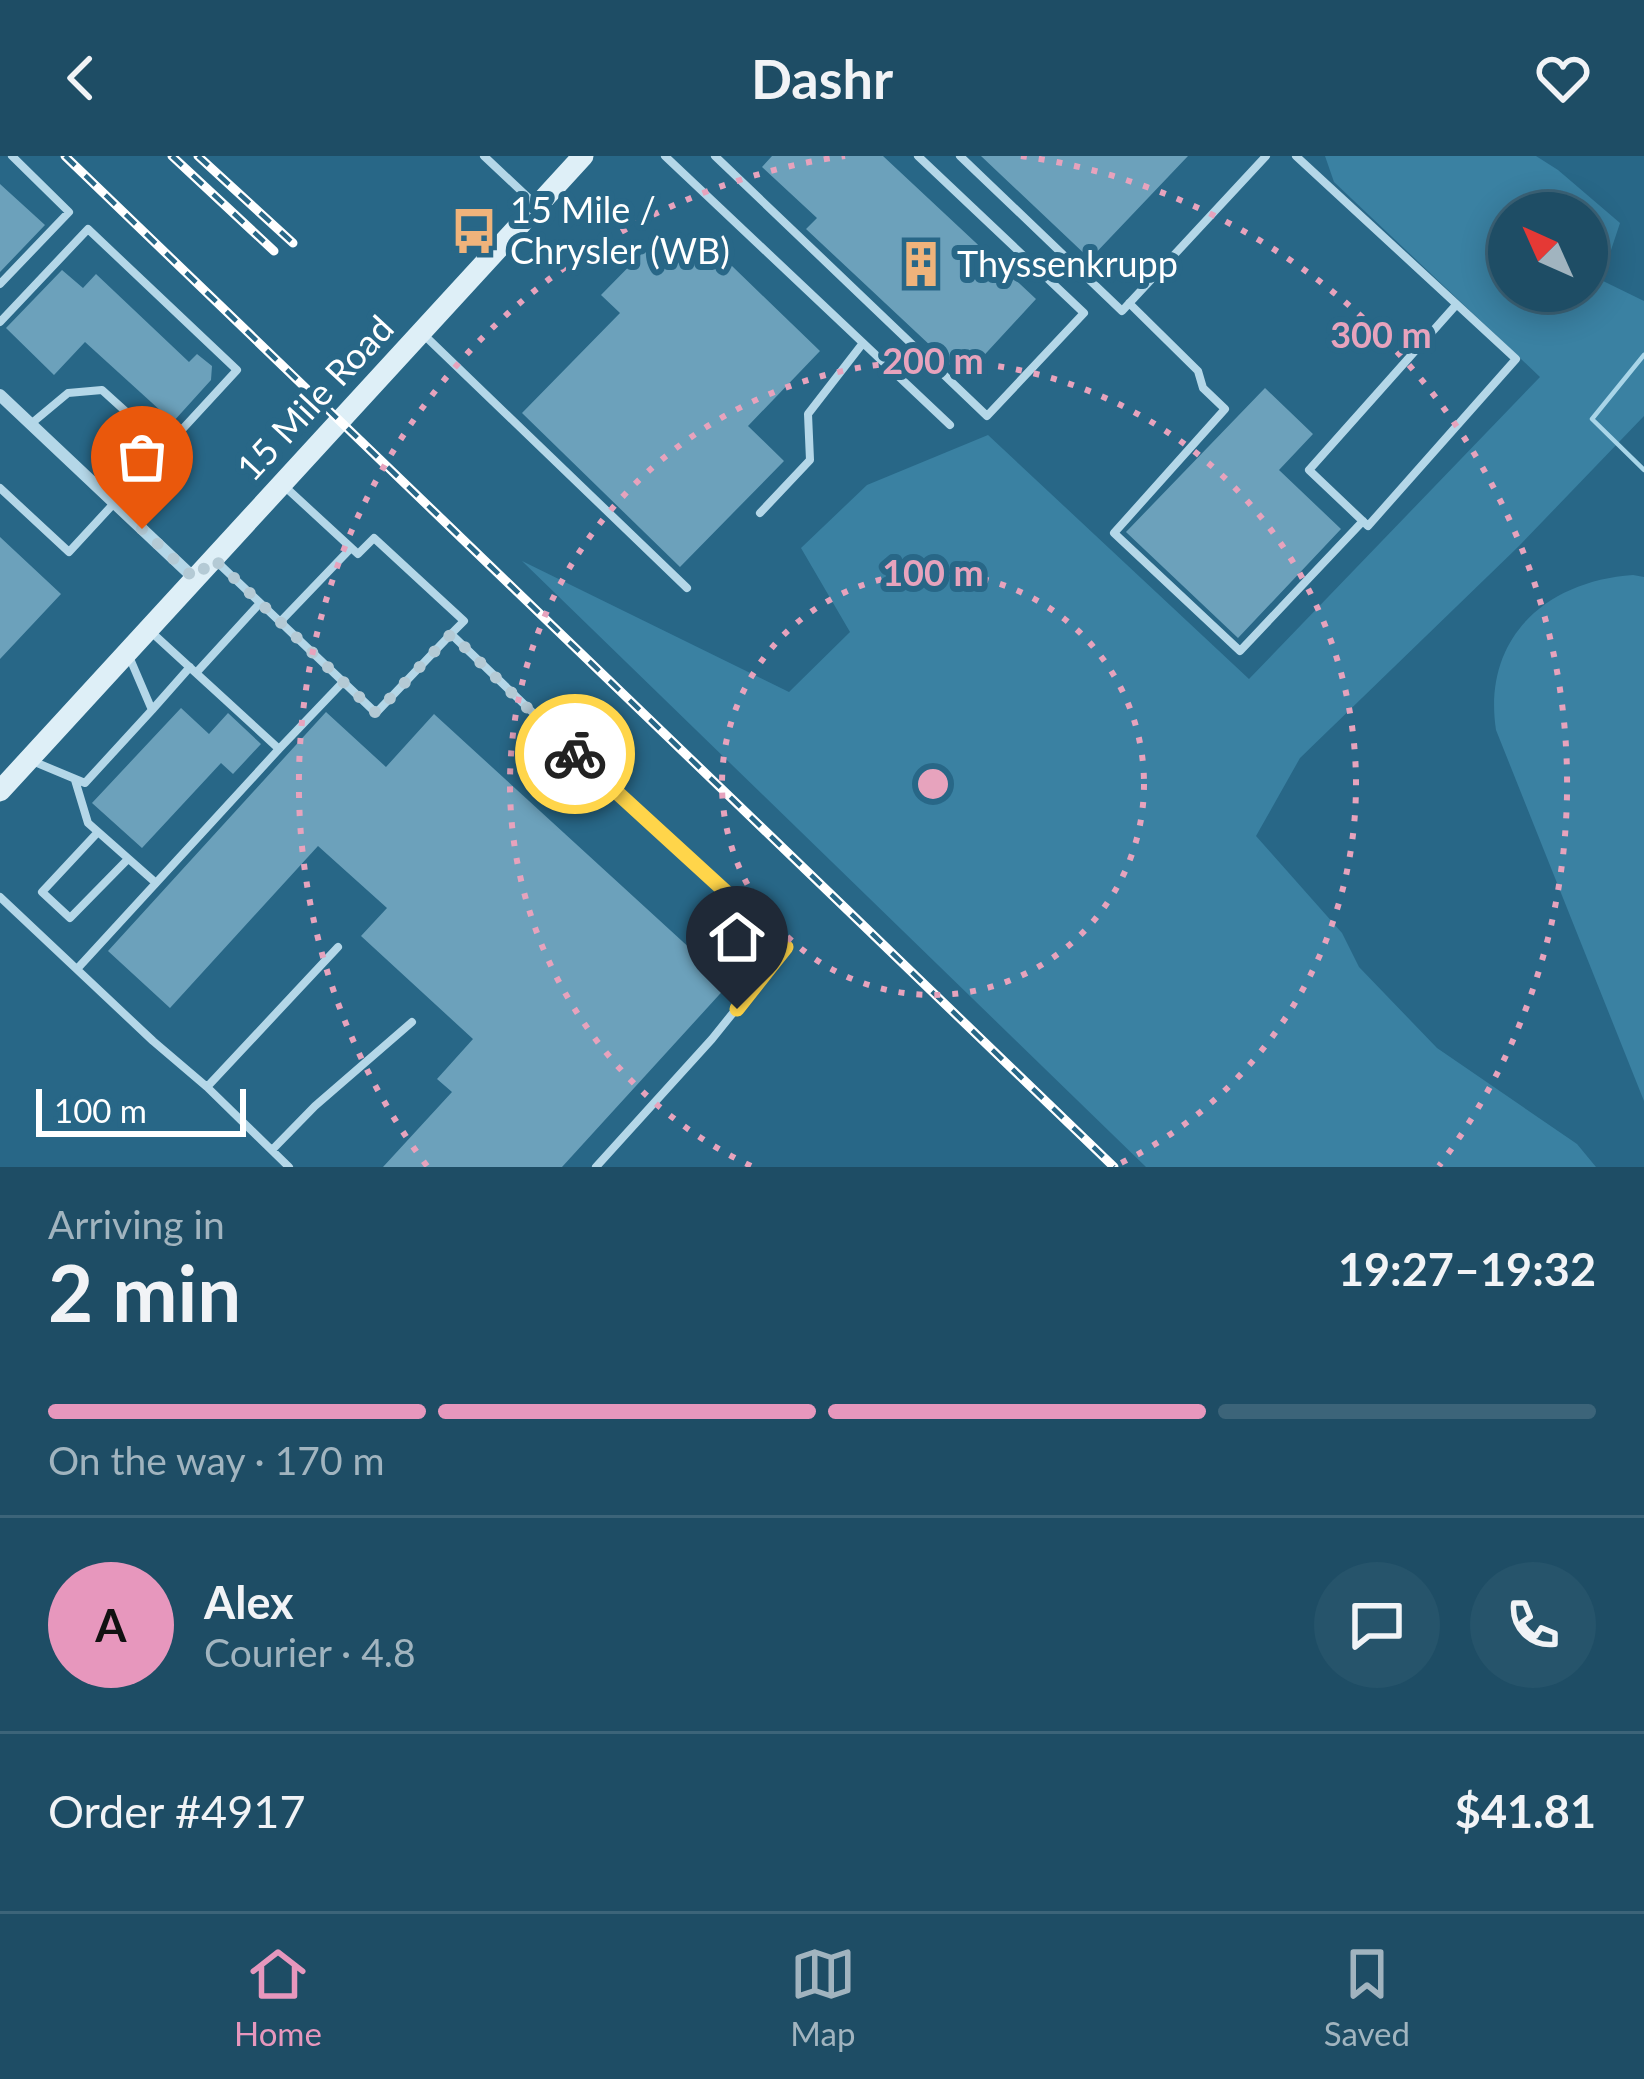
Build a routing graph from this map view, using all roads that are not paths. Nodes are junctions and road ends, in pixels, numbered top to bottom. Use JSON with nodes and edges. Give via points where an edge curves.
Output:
{"nodes":[{"id":1,"x":12,"y":156,"type":"edge"},
{"id":2,"x":484,"y":156,"type":"edge"},
{"id":3,"x":665,"y":156,"type":"edge"},
{"id":4,"x":715,"y":156,"type":"edge"},
{"id":5,"x":918,"y":156,"type":"edge"},
{"id":6,"x":960,"y":156,"type":"edge"},
{"id":7,"x":1266,"y":156,"type":"edge"},
{"id":8,"x":1296,"y":156,"type":"edge"},
{"id":9,"x":575,"y":159,"type":"edge"},
{"id":10,"x":537,"y":206,"type":"junction"},
{"id":11,"x":0,"y":284,"type":"edge"},
{"id":12,"x":1130,"y":303,"type":"junction"},
{"id":13,"x":1456,"y":304,"type":"junction"},
{"id":14,"x":0,"y":322,"type":"edge"},
{"id":15,"x":421,"y":332,"type":"junction"},
{"id":16,"x":863,"y":343,"type":"junction"},
{"id":17,"x":0,"y":395,"type":"edge"},
{"id":18,"x":31,"y":424,"type":"junction"},
{"id":19,"x":950,"y":424,"type":"dead end"},
{"id":20,"x":166,"y":448,"type":"junction"},
{"id":21,"x":281,"y":483,"type":"junction"},
{"id":22,"x":0,"y":488,"type":"edge"},
{"id":23,"x":115,"y":504,"type":"junction"},
{"id":24,"x":760,"y":513,"type":"dead end"},
{"id":25,"x":1363,"y":521,"type":"junction"},
{"id":26,"x":351,"y":548,"type":"junction"},
{"id":27,"x":213,"y":558,"type":"junction"},
{"id":28,"x":195,"y":579,"type":"junction"},
{"id":29,"x":687,"y":588,"type":"dead end"},
{"id":30,"x":260,"y":603,"type":"junction"},
{"id":31,"x":280,"y":622,"type":"junction"},
{"id":32,"x":148,"y":629,"type":"junction"},
{"id":33,"x":451,"y":634,"type":"junction"},
{"id":34,"x":127,"y":652,"type":"junction"},
{"id":35,"x":193,"y":670,"type":"junction"},
{"id":36,"x":343,"y":682,"type":"junction"},
{"id":37,"x":152,"y":710,"type":"junction"},
{"id":38,"x":279,"y":749,"type":"junction"},
{"id":39,"x":29,"y":759,"type":"junction"},
{"id":40,"x":75,"y":779,"type":"junction"},
{"id":41,"x":0,"y":791,"type":"edge"},
{"id":42,"x":98,"y":832,"type":"junction"},
{"id":43,"x":128,"y":859,"type":"junction"},
{"id":44,"x":156,"y":884,"type":"junction"},
{"id":45,"x":0,"y":897,"type":"edge"},
{"id":46,"x":338,"y":947,"type":"dead end"},
{"id":47,"x":77,"y":969,"type":"junction"},
{"id":48,"x":412,"y":1022,"type":"dead end"},
{"id":49,"x":207,"y":1087,"type":"junction"},
{"id":50,"x":272,"y":1150,"type":"junction"},
{"id":51,"x":289,"y":1167,"type":"edge"},
{"id":52,"x":596,"y":1167,"type":"edge"}],
"edges":[{"from":1,"to":11,"type":"lane","via":[[69,212]]},
{"from":2,"to":10,"type":"lane"},
{"from":3,"to":16,"type":"lane"},
{"from":4,"to":5,"type":"lane","via":[[987,416],[1084,313]]},
{"from":6,"to":12,"type":"lane","via":[[1122,311]]},
{"from":7,"to":12,"type":"lane"},
{"from":8,"to":13,"type":"lane"},
{"from":9,"to":10,"type":"main road","name":"15 Mile Road"},
{"from":10,"to":15,"type":"main road","name":"15 Mile Road"},
{"from":12,"to":25,"type":"lane","via":[[1225,409],[1114,533],[1208,622],[1240,651]]},
{"from":13,"to":25,"type":"lane","via":[[1309,470]]},
{"from":13,"to":25,"type":"lane","via":[[1516,359],[1368,526]]},
{"from":14,"to":20,"type":"lane","via":[[88,229],[237,370]]},
{"from":15,"to":21,"type":"main road","name":"15 Mile Road"},
{"from":15,"to":29,"type":"lane"},
{"from":16,"to":19,"type":"lane"},
{"from":16,"to":24,"type":"lane","via":[[808,414],[810,460]]},
{"from":17,"to":18,"type":"street"},
{"from":18,"to":20,"type":"lane","via":[[68,392],[102,390]]},
{"from":18,"to":23,"type":"street"},
{"from":20,"to":23,"type":"lane"},
{"from":21,"to":26,"type":"lane"},
{"from":21,"to":27,"type":"main road","name":"15 Mile Road"},
{"from":22,"to":23,"type":"lane","via":[[69,553]]},
{"from":23,"to":28,"type":"street"},
{"from":26,"to":31,"type":"lane"},
{"from":26,"to":33,"type":"lane","via":[[358,554],[374,538],[464,621]]},
{"from":27,"to":28,"type":"main road","name":"15 Mile Road"},
{"from":27,"to":30,"type":"lane"},
{"from":28,"to":32,"type":"main road","name":"15 Mile Road"},
{"from":30,"to":31,"type":"lane"},
{"from":30,"to":35,"type":"lane"},
{"from":31,"to":36,"type":"lane"},
{"from":32,"to":34,"type":"main road","name":"15 Mile Road"},
{"from":32,"to":35,"type":"lane"},
{"from":33,"to":36,"type":"lane","via":[[376,713]]},
{"from":33,"to":52,"type":"lane","via":[[786,947]]},
{"from":34,"to":37,"type":"lane"},
{"from":34,"to":39,"type":"main road","name":"15 Mile Road"},
{"from":35,"to":37,"type":"lane"},
{"from":35,"to":38,"type":"lane"},
{"from":36,"to":38,"type":"lane"},
{"from":37,"to":40,"type":"lane","via":[[85,783]]},
{"from":38,"to":44,"type":"lane"},
{"from":39,"to":40,"type":"lane"},
{"from":39,"to":41,"type":"main road","name":"15 Mile Road"},
{"from":40,"to":42,"type":"lane"},
{"from":42,"to":43,"type":"lane"},
{"from":42,"to":43,"type":"lane","via":[[42,892],[70,918]]},
{"from":43,"to":44,"type":"lane"},
{"from":44,"to":47,"type":"lane"},
{"from":45,"to":47,"type":"lane"},
{"from":46,"to":49,"type":"lane"},
{"from":47,"to":49,"type":"lane"},
{"from":48,"to":50,"type":"lane"},
{"from":49,"to":50,"type":"lane"},
{"from":50,"to":51,"type":"lane"}]}
